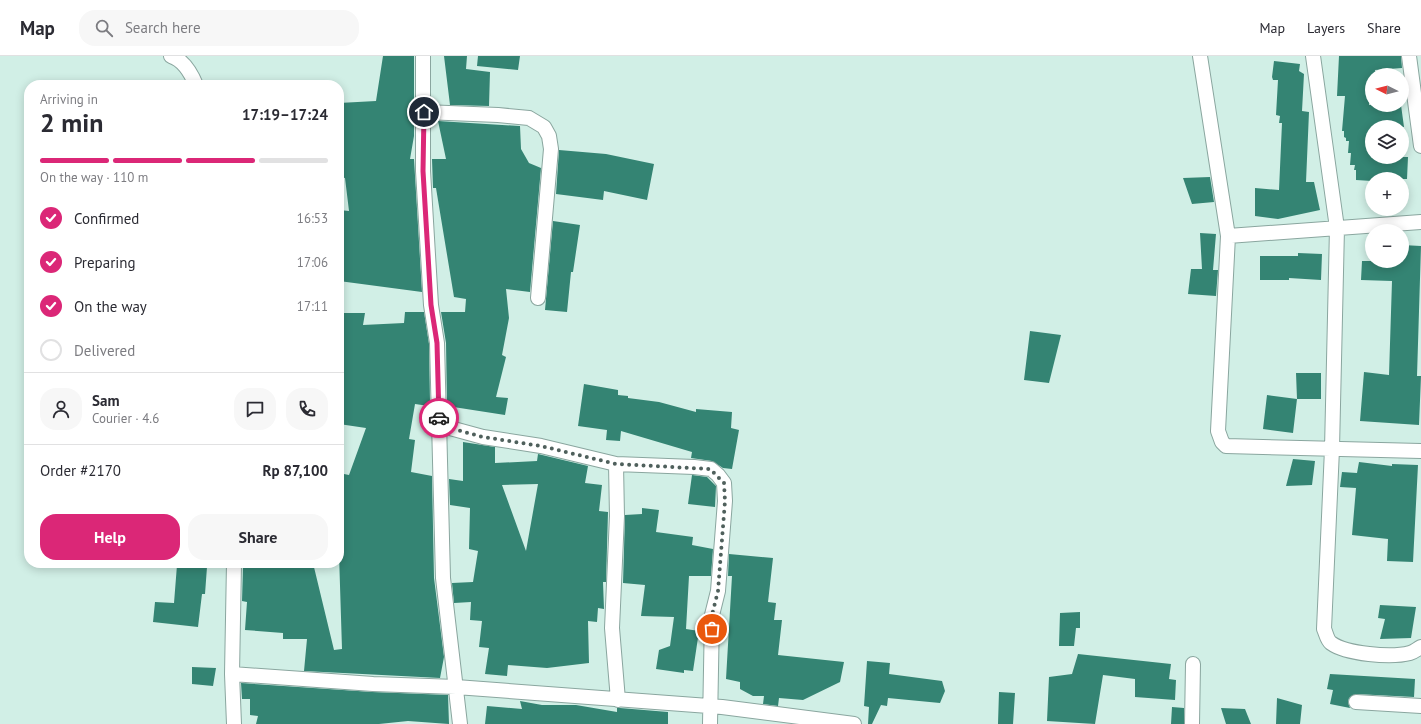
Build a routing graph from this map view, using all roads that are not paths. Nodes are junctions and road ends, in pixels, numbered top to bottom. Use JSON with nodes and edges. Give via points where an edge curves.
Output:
{"nodes":[{"id":1,"x":171,"y":56,"type":"edge"},
{"id":2,"x":423,"y":56,"type":"edge"},
{"id":3,"x":1200,"y":56,"type":"edge"},
{"id":4,"x":1313,"y":56,"type":"edge"},
{"id":5,"x":1409,"y":56,"type":"edge"},
{"id":6,"x":194,"y":80,"type":"edge"},
{"id":7,"x":424,"y":112,"type":"junction"},
{"id":8,"x":1421,"y":146,"type":"edge"},
{"id":9,"x":1421,"y":222,"type":"edge"},
{"id":10,"x":1337,"y":228,"type":"junction"},
{"id":11,"x":1228,"y":236,"type":"junction"},
{"id":12,"x":538,"y":298,"type":"dead end"},
{"id":13,"x":439,"y":425,"type":"junction"},
{"id":14,"x":1332,"y":449,"type":"junction"},
{"id":15,"x":1421,"y":451,"type":"edge"},
{"id":16,"x":616,"y":464,"type":"junction"},
{"id":17,"x":234,"y":568,"type":"edge"},
{"id":18,"x":1421,"y":647,"type":"edge"},
{"id":19,"x":1193,"y":664,"type":"dead end"},
{"id":20,"x":232,"y":674,"type":"junction"},
{"id":21,"x":456,"y":687,"type":"junction"},
{"id":22,"x":618,"y":700,"type":"junction"},
{"id":23,"x":1356,"y":702,"type":"dead end"},
{"id":24,"x":711,"y":706,"type":"junction"},
{"id":25,"x":1421,"y":706,"type":"edge"},
{"id":26,"x":234,"y":724,"type":"edge"},
{"id":27,"x":460,"y":724,"type":"edge"},
{"id":28,"x":710,"y":724,"type":"edge"},
{"id":29,"x":854,"y":724,"type":"edge"},
{"id":30,"x":1192,"y":724,"type":"edge"}],
"edges":[{"from":1,"to":6,"type":"street","via":[[191,72]]},
{"from":2,"to":7,"type":"street"},
{"from":3,"to":11,"type":"street"},
{"from":4,"to":10,"type":"street"},
{"from":5,"to":8,"type":"street"},
{"from":7,"to":12,"type":"street","via":[[529,118],[544,127],[549,136],[550,149]]},
{"from":7,"to":13,"type":"street","via":[[423,171],[431,305],[437,343]]},
{"from":9,"to":10,"type":"street"},
{"from":10,"to":11,"type":"street"},
{"from":10,"to":14,"type":"street"},
{"from":11,"to":14,"type":"street","via":[[1218,431],[1222,442],[1226,446]]},
{"from":13,"to":16,"type":"street","via":[[483,437],[541,446]]},
{"from":13,"to":21,"type":"street","via":[[443,578]]},
{"from":14,"to":15,"type":"street"},
{"from":14,"to":18,"type":"street","via":[[1324,629],[1329,642],[1340,648],[1366,654],[1411,653]]},
{"from":16,"to":22,"type":"street","via":[[617,516],[612,628]]},
{"from":16,"to":24,"type":"street","via":[[710,469],[724,483],[718,591],[712,615]]},
{"from":17,"to":20,"type":"street"},
{"from":19,"to":30,"type":"street"},
{"from":20,"to":21,"type":"street"},
{"from":20,"to":26,"type":"street"},
{"from":21,"to":22,"type":"street"},
{"from":21,"to":27,"type":"street"},
{"from":22,"to":24,"type":"street"},
{"from":23,"to":25,"type":"street"},
{"from":24,"to":28,"type":"street"},
{"from":24,"to":29,"type":"street"}]}
